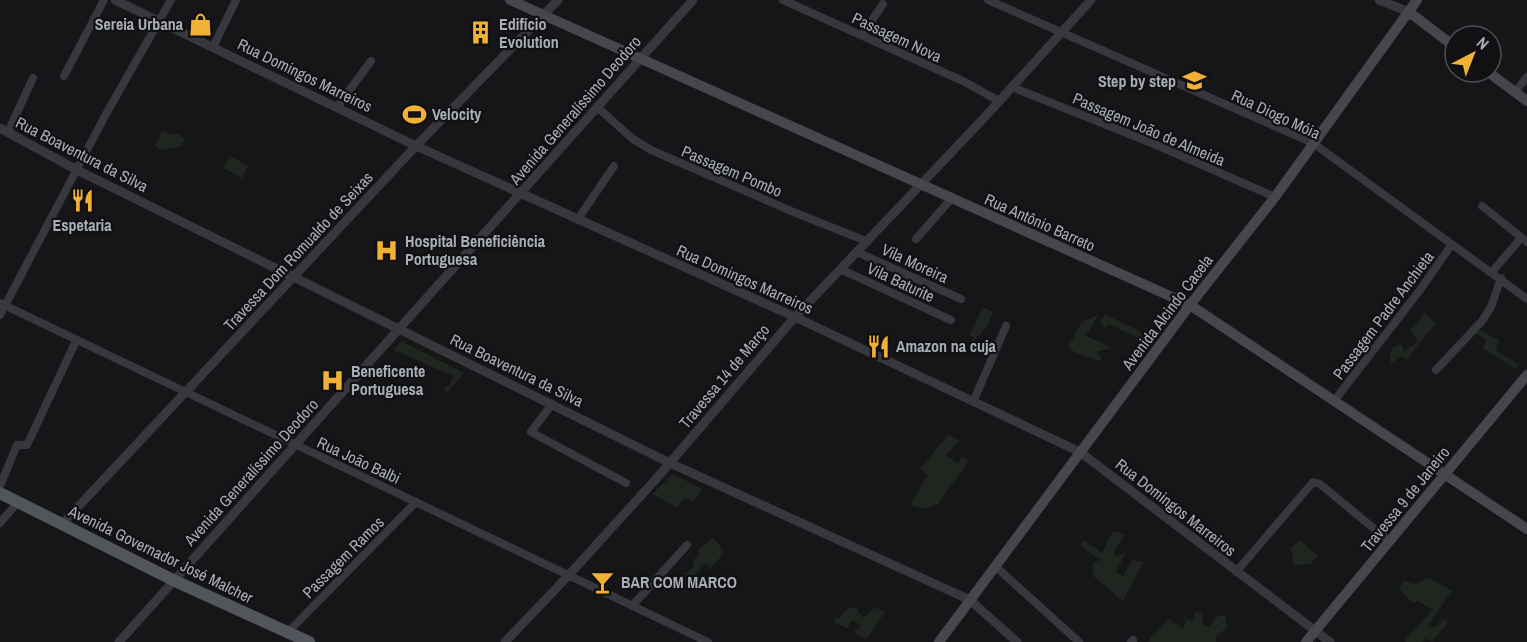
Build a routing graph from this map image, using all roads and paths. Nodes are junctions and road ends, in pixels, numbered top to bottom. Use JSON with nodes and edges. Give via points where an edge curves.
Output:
{"nodes":[{"id":1,"x":104,"y":0,"type":"edge"},
{"id":2,"x":114,"y":0,"type":"edge"},
{"id":3,"x":171,"y":0,"type":"edge"},
{"id":4,"x":236,"y":0,"type":"edge"},
{"id":5,"x":510,"y":0,"type":"edge"},
{"id":6,"x":558,"y":0,"type":"edge"},
{"id":7,"x":693,"y":0,"type":"edge"},
{"id":8,"x":783,"y":0,"type":"edge"},
{"id":9,"x":988,"y":0,"type":"edge"},
{"id":10,"x":1091,"y":0,"type":"edge"},
{"id":11,"x":1379,"y":0,"type":"edge"},
{"id":12,"x":1417,"y":0,"type":"edge"},
{"id":13,"x":883,"y":4,"type":"dead end"},
{"id":14,"x":1408,"y":12,"type":"junction"},
{"id":15,"x":544,"y":15,"type":"junction"},
{"id":16,"x":159,"y":21,"type":"junction"},
{"id":17,"x":1061,"y":34,"type":"junction"},
{"id":18,"x":862,"y":36,"type":"junction"},
{"id":19,"x":1443,"y":38,"type":"edge"},
{"id":20,"x":213,"y":47,"type":"junction"},
{"id":21,"x":640,"y":58,"type":"junction"},
{"id":22,"x":371,"y":62,"type":"dead end"},
{"id":23,"x":64,"y":76,"type":"dead end"},
{"id":24,"x":1527,"y":77,"type":"edge"},
{"id":25,"x":33,"y":78,"type":"dead end"},
{"id":26,"x":1503,"y":83,"type":"edge"},
{"id":27,"x":1011,"y":87,"type":"junction"},
{"id":28,"x":1515,"y":92,"type":"junction"},
{"id":29,"x":999,"y":101,"type":"junction"},
{"id":30,"x":1527,"y":101,"type":"edge"},
{"id":31,"x":337,"y":107,"type":"junction"},
{"id":32,"x":598,"y":108,"type":"junction"},
{"id":33,"x":4,"y":130,"type":"edge"},
{"id":34,"x":1312,"y":143,"type":"junction"},
{"id":35,"x":416,"y":146,"type":"junction"},
{"id":36,"x":614,"y":166,"type":"dead end"},
{"id":37,"x":77,"y":170,"type":"junction"},
{"id":38,"x":920,"y":185,"type":"junction"},
{"id":39,"x":522,"y":194,"type":"junction"},
{"id":40,"x":1275,"y":197,"type":"junction"},
{"id":41,"x":951,"y":199,"type":"junction"},
{"id":42,"x":1482,"y":206,"type":"dead end"},
{"id":43,"x":578,"y":219,"type":"junction"},
{"id":44,"x":916,"y":239,"type":"dead end"},
{"id":45,"x":1524,"y":240,"type":"edge"},
{"id":46,"x":867,"y":241,"type":"junction"},
{"id":47,"x":1452,"y":244,"type":"junction"},
{"id":48,"x":857,"y":252,"type":"junction"},
{"id":49,"x":840,"y":269,"type":"junction"},
{"id":50,"x":1492,"y":272,"type":"junction"},
{"id":51,"x":294,"y":277,"type":"junction"},
{"id":52,"x":1501,"y":278,"type":"junction"},
{"id":53,"x":961,"y":299,"type":"dead end"},
{"id":54,"x":1527,"y":299,"type":"edge"},
{"id":55,"x":3,"y":304,"type":"edge"},
{"id":56,"x":1190,"y":305,"type":"junction"},
{"id":57,"x":0,"y":315,"type":"edge"},
{"id":58,"x":795,"y":317,"type":"junction"},
{"id":59,"x":951,"y":320,"type":"dead end"},
{"id":60,"x":1006,"y":326,"type":"dead end"},
{"id":61,"x":399,"y":329,"type":"junction"},
{"id":62,"x":76,"y":341,"type":"junction"},
{"id":63,"x":1436,"y":370,"type":"dead end"},
{"id":64,"x":1527,"y":375,"type":"edge"},
{"id":65,"x":186,"y":392,"type":"junction"},
{"id":66,"x":1334,"y":401,"type":"junction"},
{"id":67,"x":973,"y":402,"type":"junction"},
{"id":68,"x":552,"y":404,"type":"junction"},
{"id":69,"x":296,"y":446,"type":"junction"},
{"id":70,"x":1080,"y":452,"type":"junction"},
{"id":71,"x":670,"y":463,"type":"junction"},
{"id":72,"x":1444,"y":474,"type":"junction"},
{"id":73,"x":626,"y":483,"type":"dead end"},
{"id":74,"x":0,"y":486,"type":"edge"},
{"id":75,"x":0,"y":493,"type":"edge"},
{"id":76,"x":18,"y":502,"type":"junction"},
{"id":77,"x":416,"y":502,"type":"junction"},
{"id":78,"x":0,"y":523,"type":"edge"},
{"id":79,"x":62,"y":524,"type":"junction"},
{"id":80,"x":1527,"y":529,"type":"edge"},
{"id":81,"x":1389,"y":541,"type":"junction"},
{"id":82,"x":687,"y":545,"type":"dead end"},
{"id":83,"x":995,"y":566,"type":"junction"},
{"id":84,"x":1236,"y":572,"type":"junction"},
{"id":85,"x":568,"y":576,"type":"junction"},
{"id":86,"x":175,"y":581,"type":"junction"},
{"id":87,"x":970,"y":600,"type":"junction"},
{"id":88,"x":632,"y":606,"type":"junction"},
{"id":89,"x":1315,"y":631,"type":"junction"},
{"id":90,"x":288,"y":632,"type":"junction"},
{"id":91,"x":119,"y":642,"type":"edge"},
{"id":92,"x":309,"y":642,"type":"edge"},
{"id":93,"x":505,"y":642,"type":"edge"},
{"id":94,"x":708,"y":642,"type":"edge"},
{"id":95,"x":939,"y":642,"type":"edge"},
{"id":96,"x":1017,"y":642,"type":"edge"},
{"id":97,"x":1079,"y":642,"type":"edge"},
{"id":98,"x":1306,"y":642,"type":"edge"},
{"id":99,"x":1330,"y":642,"type":"edge"}],
"edges":[{"from":1,"to":23,"type":"street"},
{"from":2,"to":16,"type":"street","name":"Rua Domingos Marreiros"},
{"from":3,"to":16,"type":"street"},
{"from":4,"to":20,"type":"street"},
{"from":5,"to":15,"type":"main road","name":"Rua Antônio Barreto"},
{"from":6,"to":15,"type":"street","name":"Travessa Dom Romualdo de Seixas"},
{"from":7,"to":21,"type":"street","name":"Avenida Generalíssimo Deodoro"},
{"from":8,"to":18,"type":"street","name":"Passagem Nova"},
{"from":9,"to":17,"type":"street","name":"Rua Diogo Móia"},
{"from":10,"to":17,"type":"street","name":"Travessa 14 de Março"},
{"from":11,"to":14,"type":"street"},
{"from":12,"to":14,"type":"main road","name":"Avenida Alcindo Cacela"},
{"from":13,"to":18,"type":"street"},
{"from":14,"to":19,"type":"main road"},
{"from":14,"to":34,"type":"main road","name":"Avenida Alcindo Cacela"},
{"from":15,"to":21,"type":"main road","name":"Rua Antônio Barreto"},
{"from":15,"to":35,"type":"street","name":"Travessa Dom Romualdo de Seixas"},
{"from":16,"to":20,"type":"street","name":"Rua Domingos Marreiros"},
{"from":16,"to":37,"type":"street"},
{"from":17,"to":27,"type":"street","name":"Travessa 14 de Março"},
{"from":17,"to":34,"type":"street","name":"Rua Diogo Móia"},
{"from":18,"to":29,"type":"street","name":"Passagem Nova"},
{"from":20,"to":31,"type":"street","name":"Rua Domingos Marreiros"},
{"from":21,"to":32,"type":"street","name":"Avenida Generalíssimo Deodoro"},
{"from":21,"to":38,"type":"main road","name":"Rua Antônio Barreto"},
{"from":22,"to":31,"type":"street"},
{"from":24,"to":28,"type":"street"},
{"from":25,"to":33,"type":"street"},
{"from":26,"to":28,"type":"main road"},
{"from":27,"to":29,"type":"street","name":"Travessa 14 de Março"},
{"from":27,"to":40,"type":"street","name":"Passagem João de Almeida"},
{"from":28,"to":30,"type":"main road"},
{"from":29,"to":38,"type":"street","name":"Travessa 14 de Março"},
{"from":31,"to":35,"type":"street","name":"Rua Domingos Marreiros"},
{"from":32,"to":39,"type":"street","name":"Avenida Generalíssimo Deodoro"},
{"from":32,"to":46,"type":"street","name":"Passagem Pombo","via":[[651,150]]},
{"from":33,"to":37,"type":"street","name":"Rua Boaventura da Silva"},
{"from":34,"to":40,"type":"main road","name":"Avenida Alcindo Cacela"},
{"from":34,"to":47,"type":"street","name":"Rua Diogo Móia"},
{"from":35,"to":39,"type":"street","name":"Rua Domingos Marreiros"},
{"from":35,"to":51,"type":"street","name":"Travessa Dom Romualdo de Seixas"},
{"from":36,"to":43,"type":"street"},
{"from":37,"to":51,"type":"street","name":"Rua Boaventura da Silva"},
{"from":37,"to":55,"type":"street"},
{"from":38,"to":41,"type":"main road","name":"Rua Antônio Barreto"},
{"from":38,"to":46,"type":"street","name":"Travessa 14 de Março"},
{"from":39,"to":43,"type":"street","name":"Rua Domingos Marreiros"},
{"from":39,"to":61,"type":"street","name":"Avenida Generalíssimo Deodoro"},
{"from":40,"to":56,"type":"main road","name":"Avenida Alcindo Cacela"},
{"from":41,"to":44,"type":"street"},
{"from":41,"to":56,"type":"main road","name":"Rua Antônio Barreto"},
{"from":42,"to":45,"type":"street"},
{"from":43,"to":58,"type":"street","name":"Rua Domingos Marreiros"},
{"from":45,"to":50,"type":"street"},
{"from":46,"to":48,"type":"street","name":"Travessa 14 de Março"},
{"from":47,"to":50,"type":"street","name":"Rua Diogo Móia"},
{"from":47,"to":66,"type":"street","name":"Passagem Padre Anchieta"},
{"from":48,"to":49,"type":"street","name":"Travessa 14 de Março"},
{"from":48,"to":53,"type":"street","name":"Vila Moreira"},
{"from":49,"to":58,"type":"street","name":"Travessa 14 de Março"},
{"from":49,"to":59,"type":"street","name":"Vila Baturite"},
{"from":50,"to":52,"type":"street","name":"Rua Diogo Móia"},
{"from":51,"to":61,"type":"street","name":"Rua Boaventura da Silva"},
{"from":51,"to":65,"type":"street","name":"Travessa Dom Romualdo de Seixas"},
{"from":52,"to":54,"type":"street","name":"Rua Diogo Móia"},
{"from":52,"to":63,"type":"street","via":[[1482,321]]},
{"from":55,"to":57,"type":"street"},
{"from":55,"to":62,"type":"street","name":"Rua João Balbi"},
{"from":56,"to":66,"type":"main road","name":"Rua Antônio Barreto"},
{"from":56,"to":70,"type":"main road","name":"Avenida Alcindo Cacela"},
{"from":58,"to":67,"type":"street","name":"Rua Domingos Marreiros"},
{"from":58,"to":71,"type":"street","name":"Travessa 14 de Março"},
{"from":60,"to":67,"type":"street"},
{"from":61,"to":68,"type":"street","name":"Rua Boaventura da Silva"},
{"from":61,"to":69,"type":"street","name":"Avenida Generalíssimo Deodoro"},
{"from":62,"to":65,"type":"street","name":"Rua João Balbi"},
{"from":62,"to":74,"type":"street","via":[[27,446],[17,445]]},
{"from":64,"to":72,"type":"main road","name":"Travessa 9 de Janeiro"},
{"from":65,"to":69,"type":"street","name":"Rua João Balbi"},
{"from":65,"to":79,"type":"street","name":"Travessa Dom Romualdo de Seixas"},
{"from":66,"to":72,"type":"main road","name":"Rua Antônio Barreto"},
{"from":67,"to":70,"type":"street","name":"Rua Domingos Marreiros"},
{"from":68,"to":71,"type":"street","name":"Rua Boaventura da Silva"},
{"from":68,"to":73,"type":"street","via":[[531,432]]},
{"from":69,"to":77,"type":"street","name":"Rua João Balbi"},
{"from":69,"to":86,"type":"street","name":"Avenida Generalíssimo Deodoro"},
{"from":70,"to":83,"type":"main road","name":"Avenida Alcindo Cacela"},
{"from":70,"to":84,"type":"street","name":"Rua Domingos Marreiros"},
{"from":71,"to":85,"type":"street","name":"Travessa 14 de Março"},
{"from":71,"to":87,"type":"street","name":"Rua Boaventura da Silva"},
{"from":72,"to":80,"type":"main road","name":"Rua Antônio Barreto"},
{"from":72,"to":81,"type":"main road","name":"Travessa 9 de Janeiro"},
{"from":75,"to":76,"type":"main road","name":"Avenida Governador José Malcher"},
{"from":76,"to":78,"type":"street"},
{"from":76,"to":79,"type":"main road","name":"Avenida Governador José Malcher"},
{"from":77,"to":85,"type":"street","name":"Rua João Balbi"},
{"from":77,"to":90,"type":"street","name":"Passagem Ramos"},
{"from":79,"to":86,"type":"main road","name":"Avenida Governador José Malcher"},
{"from":81,"to":84,"type":"street","via":[[1313,482]]},
{"from":81,"to":89,"type":"main road","name":"Travessa 9 de Janeiro"},
{"from":82,"to":88,"type":"street"},
{"from":83,"to":87,"type":"main road","name":"Avenida Alcindo Cacela"},
{"from":83,"to":97,"type":"street"},
{"from":84,"to":89,"type":"street","name":"Rua Domingos Marreiros"},
{"from":85,"to":88,"type":"street","name":"Rua João Balbi"},
{"from":85,"to":93,"type":"street","name":"Travessa 14 de Março"},
{"from":86,"to":90,"type":"main road","name":"Avenida Governador José Malcher"},
{"from":86,"to":91,"type":"street","name":"Avenida Generalíssimo Deodoro"},
{"from":87,"to":95,"type":"main road","name":"Avenida Alcindo Cacela"},
{"from":87,"to":96,"type":"street","name":"Rua Boaventura da Silva"},
{"from":88,"to":94,"type":"street","name":"Rua João Balbi"},
{"from":89,"to":98,"type":"main road","name":"Travessa 9 de Janeiro"},
{"from":89,"to":99,"type":"street","name":"Rua Domingos Marreiros"},
{"from":90,"to":92,"type":"main road","name":"Avenida Governador José Malcher"}]}
